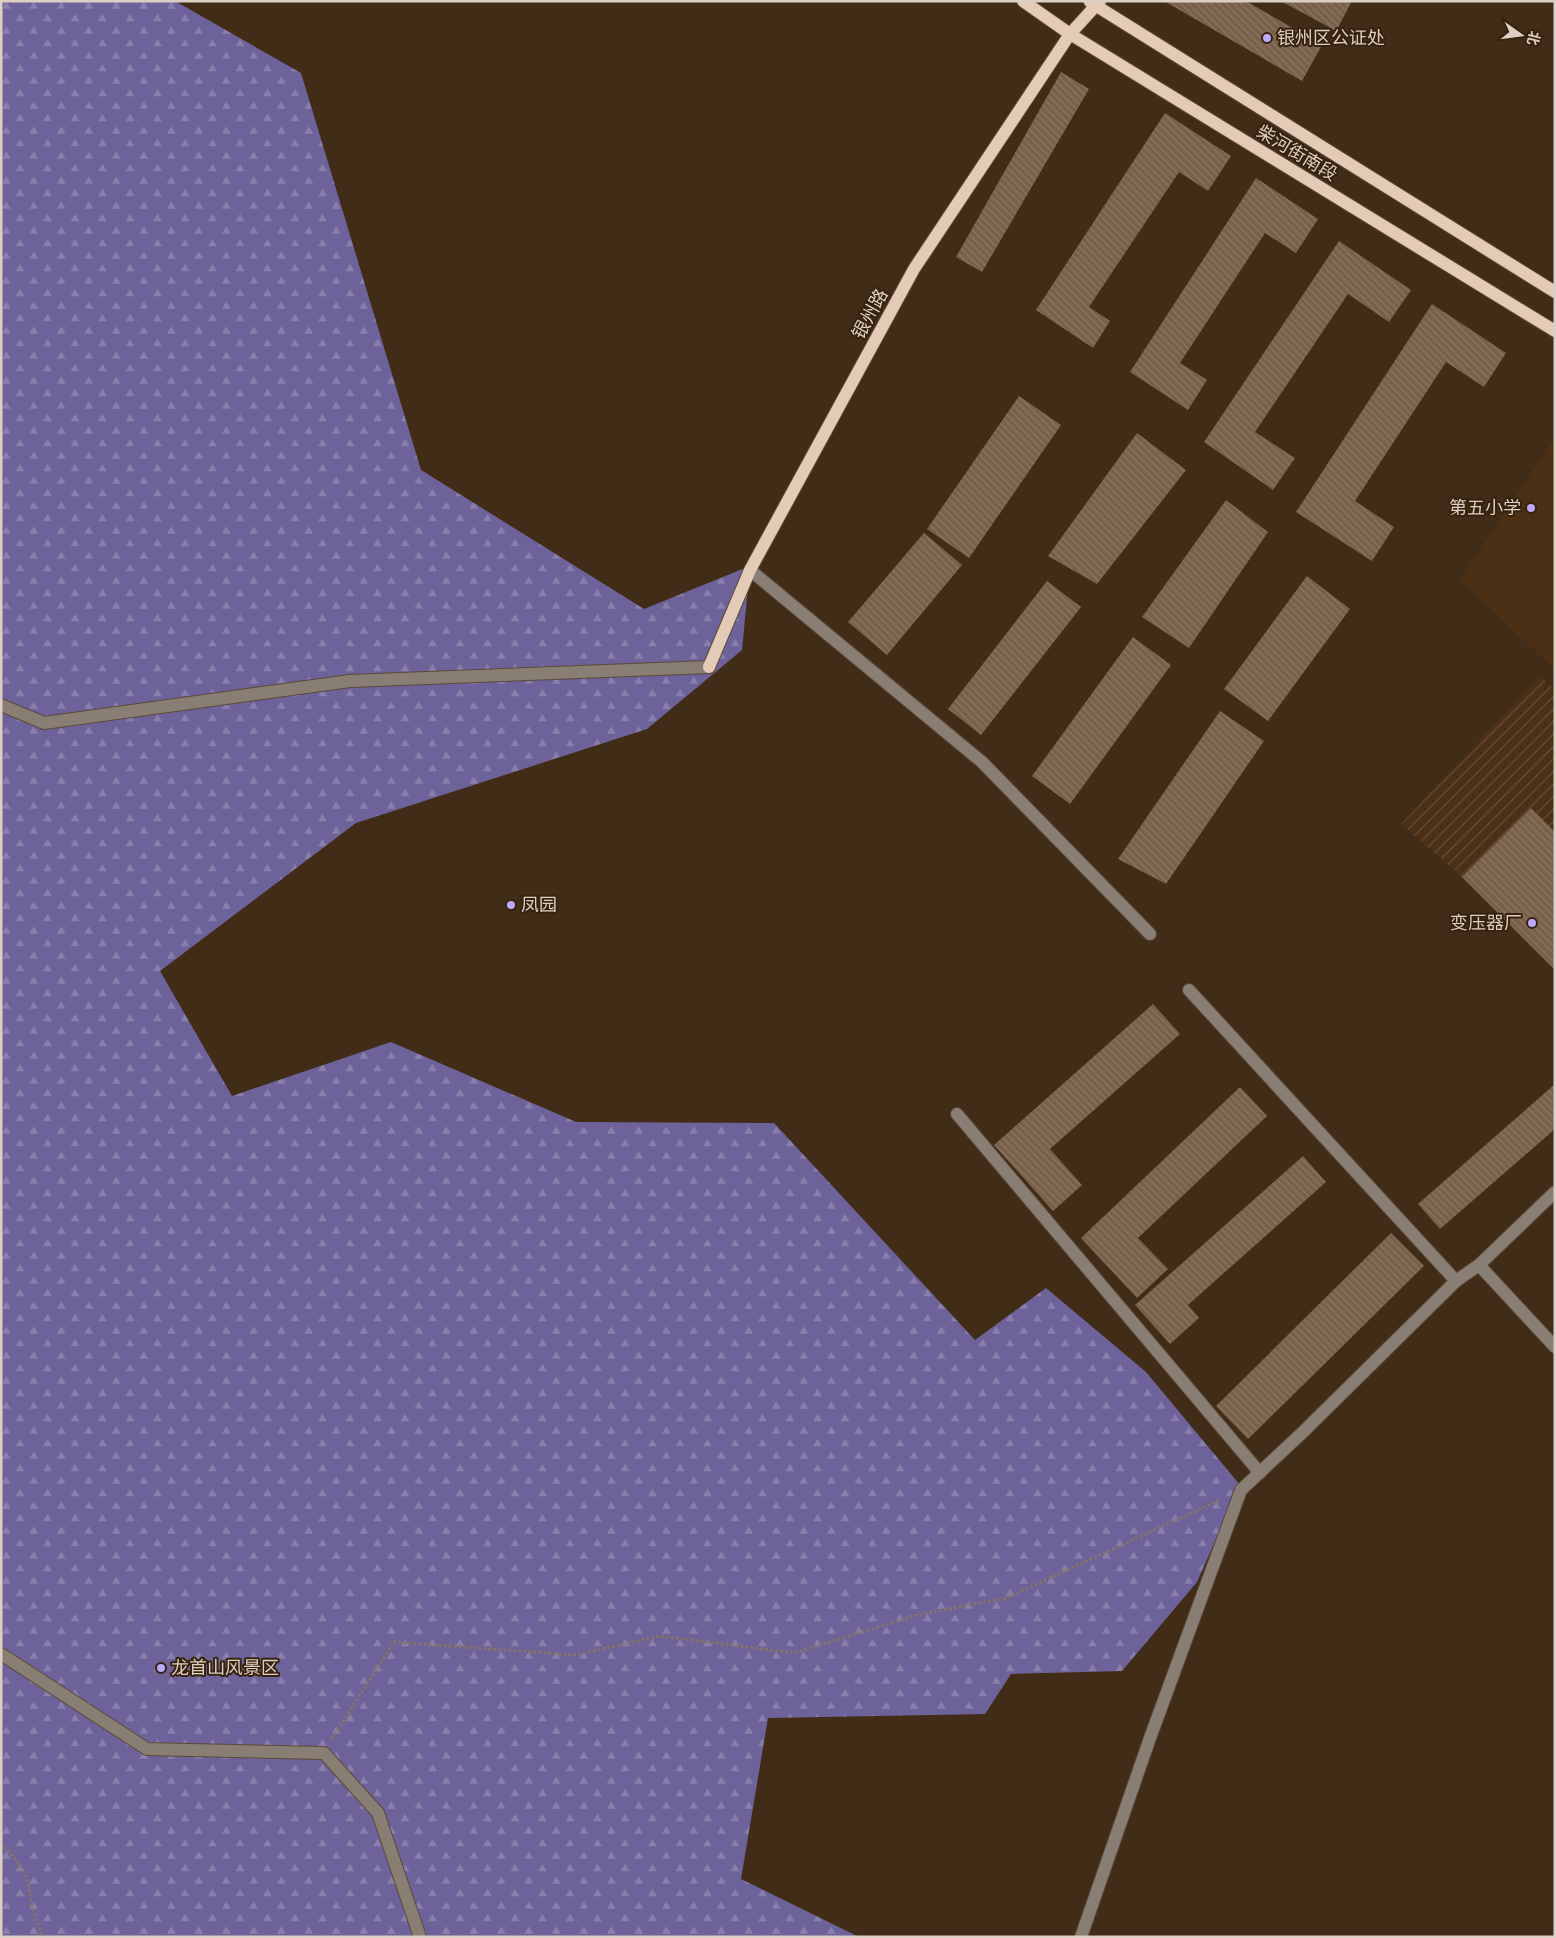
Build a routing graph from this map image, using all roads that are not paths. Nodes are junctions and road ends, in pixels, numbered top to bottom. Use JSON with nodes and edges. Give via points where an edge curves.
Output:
{"nodes":[{"id":1,"x":1023,"y":1,"type":"edge"},
{"id":2,"x":1095,"y":3,"type":"edge"},
{"id":3,"x":1070,"y":34,"type":"junction"},
{"id":4,"x":1555,"y":292,"type":"edge"},
{"id":5,"x":1555,"y":331,"type":"edge"},
{"id":6,"x":750,"y":570,"type":"junction"},
{"id":7,"x":709,"y":666,"type":"joint"},
{"id":8,"x":1,"y":705,"type":"edge"},
{"id":9,"x":1150,"y":934,"type":"dead end"},
{"id":10,"x":1189,"y":990,"type":"dead end"},
{"id":11,"x":957,"y":1114,"type":"dead end"},
{"id":12,"x":1555,"y":1192,"type":"edge"},
{"id":13,"x":1479,"y":1265,"type":"junction"},
{"id":14,"x":1456,"y":1281,"type":"junction"},
{"id":15,"x":1555,"y":1348,"type":"edge"},
{"id":16,"x":1260,"y":1472,"type":"junction"},
{"id":17,"x":1,"y":1654,"type":"edge"},
{"id":18,"x":420,"y":1937,"type":"edge"},
{"id":19,"x":1081,"y":1937,"type":"edge"}],
"edges":[{"from":1,"to":3,"type":"main road","name":"柴河街南段"},
{"from":2,"to":3,"type":"main road","name":"银州路"},
{"from":2,"to":4,"type":"main road","name":"柴河街南段"},
{"from":3,"to":5,"type":"main road","name":"柴河街南段"},
{"from":3,"to":6,"type":"main road","name":"银州路","via":[[914,269]]},
{"from":6,"to":7,"type":"main road","name":"银州路"},
{"from":6,"to":9,"type":"street","via":[[982,762]]},
{"from":7,"to":8,"type":"street","via":[[350,681],[44,723]]},
{"from":10,"to":14,"type":"street"},
{"from":11,"to":16,"type":"street"},
{"from":12,"to":13,"type":"street"},
{"from":13,"to":14,"type":"street"},
{"from":13,"to":15,"type":"street"},
{"from":14,"to":16,"type":"street"},
{"from":16,"to":19,"type":"street","via":[[1241,1490]]},
{"from":17,"to":18,"type":"street","via":[[147,1748],[324,1753],[378,1813]]}]}
